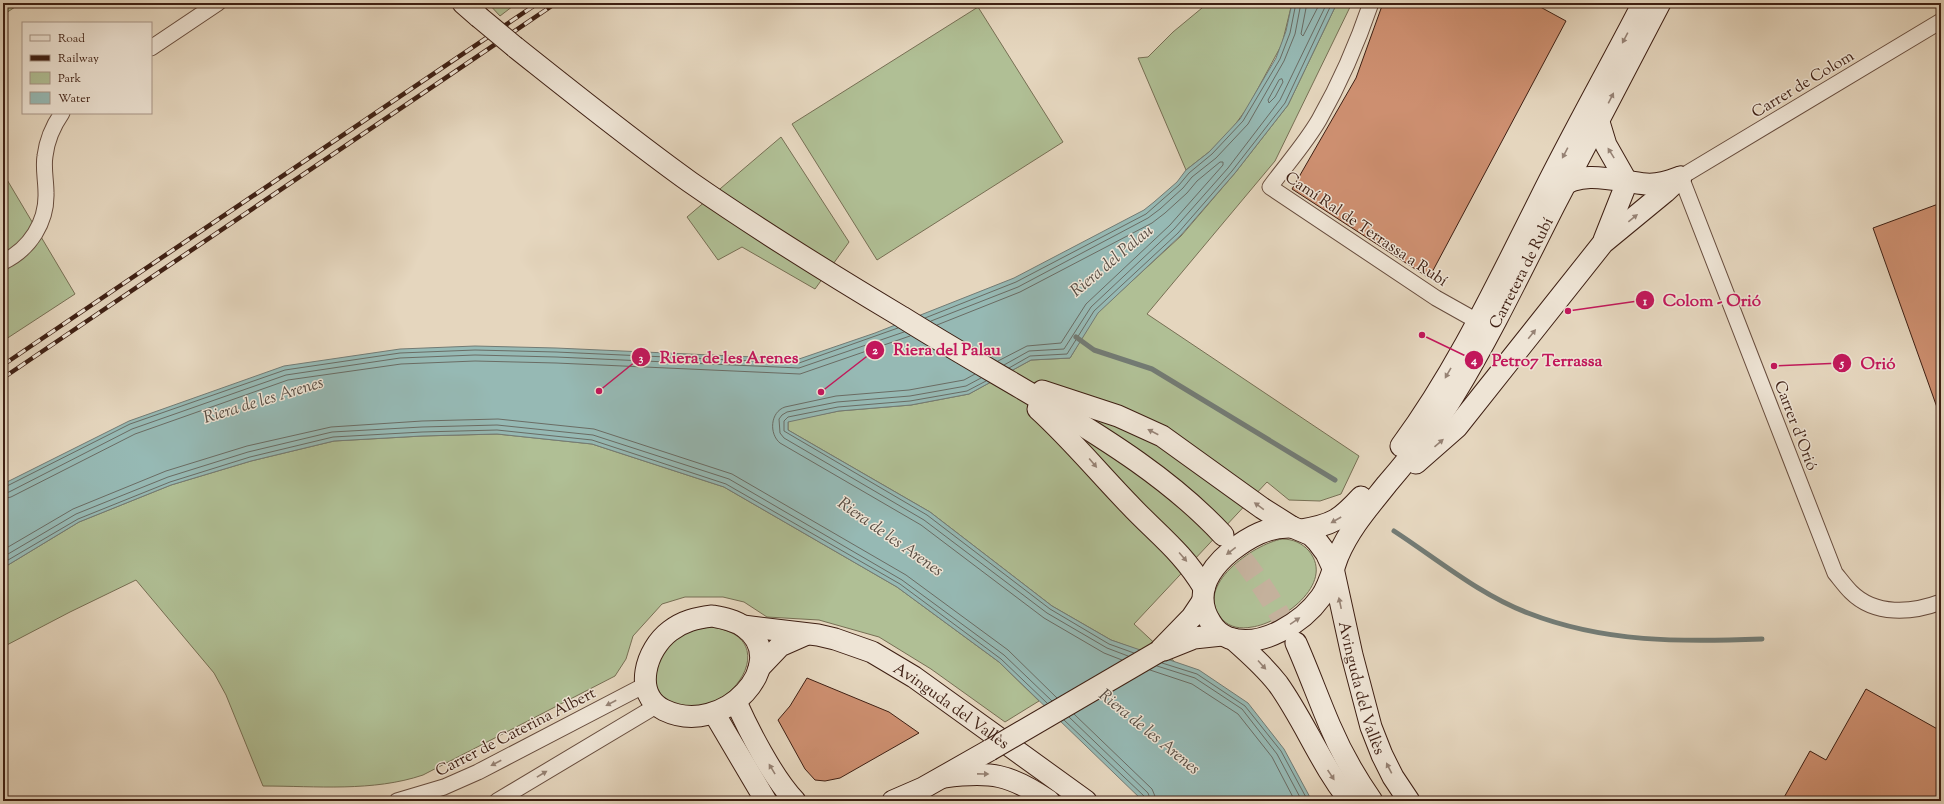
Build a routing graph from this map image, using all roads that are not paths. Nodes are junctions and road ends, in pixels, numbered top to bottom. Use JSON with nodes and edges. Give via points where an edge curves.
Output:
{"nodes":[{"id":1,"x":218,"y":3,"type":"edge"},
{"id":2,"x":463,"y":3,"type":"edge"},
{"id":3,"x":1371,"y":3,"type":"edge"},
{"id":4,"x":1643,"y":3,"type":"edge"},
{"id":5,"x":1660,"y":3,"type":"edge"},
{"id":6,"x":1941,"y":21,"type":"edge"},
{"id":7,"x":152,"y":47,"type":"edge"},
{"id":8,"x":61,"y":114,"type":"edge"},
{"id":9,"x":1599,"y":122,"type":"junction"},
{"id":10,"x":1681,"y":177,"type":"junction"},
{"id":11,"x":1567,"y":182,"type":"junction"},
{"id":12,"x":1627,"y":182,"type":"junction"},
{"id":13,"x":1603,"y":243,"type":"junction"},
{"id":14,"x":3,"y":262,"type":"edge"},
{"id":15,"x":1509,"y":263,"type":"junction"},
{"id":16,"x":1477,"y":321,"type":"junction"},
{"id":17,"x":1006,"y":379,"type":"junction"},
{"id":18,"x":1075,"y":420,"type":"junction"},
{"id":19,"x":1387,"y":485,"type":"junction"},
{"id":20,"x":1297,"y":529,"type":"junction"},
{"id":21,"x":1223,"y":536,"type":"tunnel mouth"},
{"id":22,"x":1330,"y":566,"type":"junction"},
{"id":23,"x":1203,"y":595,"type":"junction"},
{"id":24,"x":1941,"y":602,"type":"edge"},
{"id":25,"x":743,"y":626,"type":"junction"},
{"id":26,"x":805,"y":635,"type":"junction"},
{"id":27,"x":1227,"y":637,"type":"junction"},
{"id":28,"x":1296,"y":643,"type":"tunnel mouth"},
{"id":29,"x":1158,"y":652,"type":"junction"},
{"id":30,"x":759,"y":668,"type":"junction"},
{"id":31,"x":1308,"y":670,"type":"junction"},
{"id":32,"x":645,"y":684,"type":"junction"},
{"id":33,"x":736,"y":702,"type":"junction"},
{"id":34,"x":656,"y":706,"type":"junction"},
{"id":35,"x":714,"y":714,"type":"junction"},
{"id":36,"x":944,"y":777,"type":"junction"},
{"id":37,"x":916,"y":795,"type":"edge"},
{"id":38,"x":405,"y":800,"type":"edge"},
{"id":39,"x":497,"y":801,"type":"edge"},
{"id":40,"x":766,"y":801,"type":"edge"},
{"id":41,"x":795,"y":801,"type":"edge"},
{"id":42,"x":893,"y":801,"type":"edge"},
{"id":43,"x":1049,"y":801,"type":"edge"},
{"id":44,"x":1086,"y":801,"type":"edge"},
{"id":45,"x":1350,"y":801,"type":"edge"},
{"id":46,"x":1372,"y":801,"type":"edge"},
{"id":47,"x":1387,"y":801,"type":"edge"},
{"id":48,"x":1409,"y":801,"type":"edge"}],
"edges":[{"from":1,"to":7,"type":"street"},
{"from":2,"to":17,"type":"main road","bridge":true,"via":[[604,118],[690,182],[808,260]]},
{"from":3,"to":16,"type":"street","name":"Camí Ral de Terrassa a Rubí","via":[[1360,36],[1318,122],[1270,187],[1436,298]]},
{"from":4,"to":15,"type":"main road","name":"Carretera de Rubí","one_way":true,"via":[[1539,200]]},
{"from":9,"to":5,"type":"main road","name":"Carretera de Rubí","one_way":true},
{"from":6,"to":10,"type":"street","name":"Carrer de Colom"},
{"from":8,"to":14,"type":"street","via":[[54,125],[44,157],[46,192],[42,221],[28,243]]},
{"from":9,"to":11,"type":"main road","name":"Carretera de Rubí"},
{"from":12,"to":9,"type":"main road","one_way":true,"via":[[1606,145]]},
{"from":10,"to":12,"type":"main road","via":[[1661,184]]},
{"from":13,"to":10,"type":"main road","one_way":true},
{"from":10,"to":24,"type":"street","name":"Carrer d'Orió","via":[[1835,573],[1851,592],[1872,605],[1890,610],[1919,610]]},
{"from":11,"to":12,"type":"main road","via":[[1582,178]]},
{"from":11,"to":15,"type":"main road","via":[[1554,193],[1519,252]]},
{"from":11,"to":19,"type":"main road","name":"Carretera de Rubí","via":[[1484,344],[1454,396],[1434,426]]},
{"from":12,"to":13,"type":"main road"},
{"from":19,"to":13,"type":"main road","one_way":true,"via":[[1410,469],[1457,427]]},
{"from":15,"to":16,"type":"main road","name":"Carretera de Rubí"},
{"from":16,"to":20,"type":"main road","name":"Carretera de Rubí","one_way":true,"via":[[1413,430],[1378,477],[1344,516],[1333,523]]},
{"from":17,"to":18,"type":"main road"},
{"from":17,"to":18,"type":"main road"},
{"from":20,"to":18,"type":"main road","one_way":true,"via":[[1162,436],[1118,416]]},
{"from":18,"to":21,"type":"main road","via":[[1156,474]]},
{"from":18,"to":23,"type":"main road","one_way":true,"via":[[1128,503],[1192,568]]},
{"from":19,"to":22,"type":"main road","name":"Carretera de Rubí","via":[[1354,525]]},
{"from":20,"to":22,"type":"main road","via":[[1311,535]]},
{"from":20,"to":23,"type":"main road","one_way":true,"via":[[1274,528],[1249,538],[1222,558],[1213,569]]},
{"from":27,"to":22,"type":"main road","one_way":true,"via":[[1252,640],[1270,635],[1302,617],[1323,595]]},
{"from":48,"to":22,"type":"main road","name":"Avinguda del Vallès","one_way":true,"via":[[1393,777],[1371,727]]},
{"from":23,"to":27,"type":"main road","via":[[1206,614],[1215,629]]},
{"from":23,"to":29,"type":"main road","via":[[1192,617]]},
{"from":25,"to":26,"type":"main road","name":"Avinguda del Vallès"},
{"from":25,"to":30,"type":"main road","via":[[751,632],[758,646]]},
{"from":25,"to":32,"type":"main road","via":[[712,616],[679,624],[657,644],[649,658]]},
{"from":26,"to":30,"type":"main road","via":[[780,646]]},
{"from":26,"to":44,"type":"main road","name":"Avinguda del Vallès","via":[[835,639],[885,658],[973,718]]},
{"from":27,"to":29,"type":"main road","via":[[1194,638]]},
{"from":27,"to":45,"type":"main road","one_way":true,"via":[[1257,660],[1278,685],[1326,769]]},
{"from":28,"to":31,"type":"main road"},
{"from":29,"to":36,"type":"main road","bridge":true},
{"from":30,"to":33,"type":"main road","via":[[748,689]]},
{"from":31,"to":46,"type":"main road","via":[[1330,727],[1356,778]]},
{"from":31,"to":47,"type":"main road","via":[[1365,770]]},
{"from":32,"to":34,"type":"main road"},
{"from":32,"to":38,"type":"street","name":"Carrer de Caterina Albert","one_way":true,"via":[[478,772]]},
{"from":33,"to":35,"type":"main road"},
{"from":41,"to":33,"type":"main road","one_way":true,"via":[[784,789]]},
{"from":34,"to":35,"type":"main road","via":[[677,715],[693,717]]},
{"from":39,"to":34,"type":"street","one_way":true},
{"from":35,"to":40,"type":"main road"},
{"from":36,"to":37,"type":"main road"},
{"from":36,"to":43,"type":"main road","name":"Avinguda del Vallès","one_way":true,"via":[[992,774],[1010,778]]},
{"from":37,"to":42,"type":"main road"}]}
